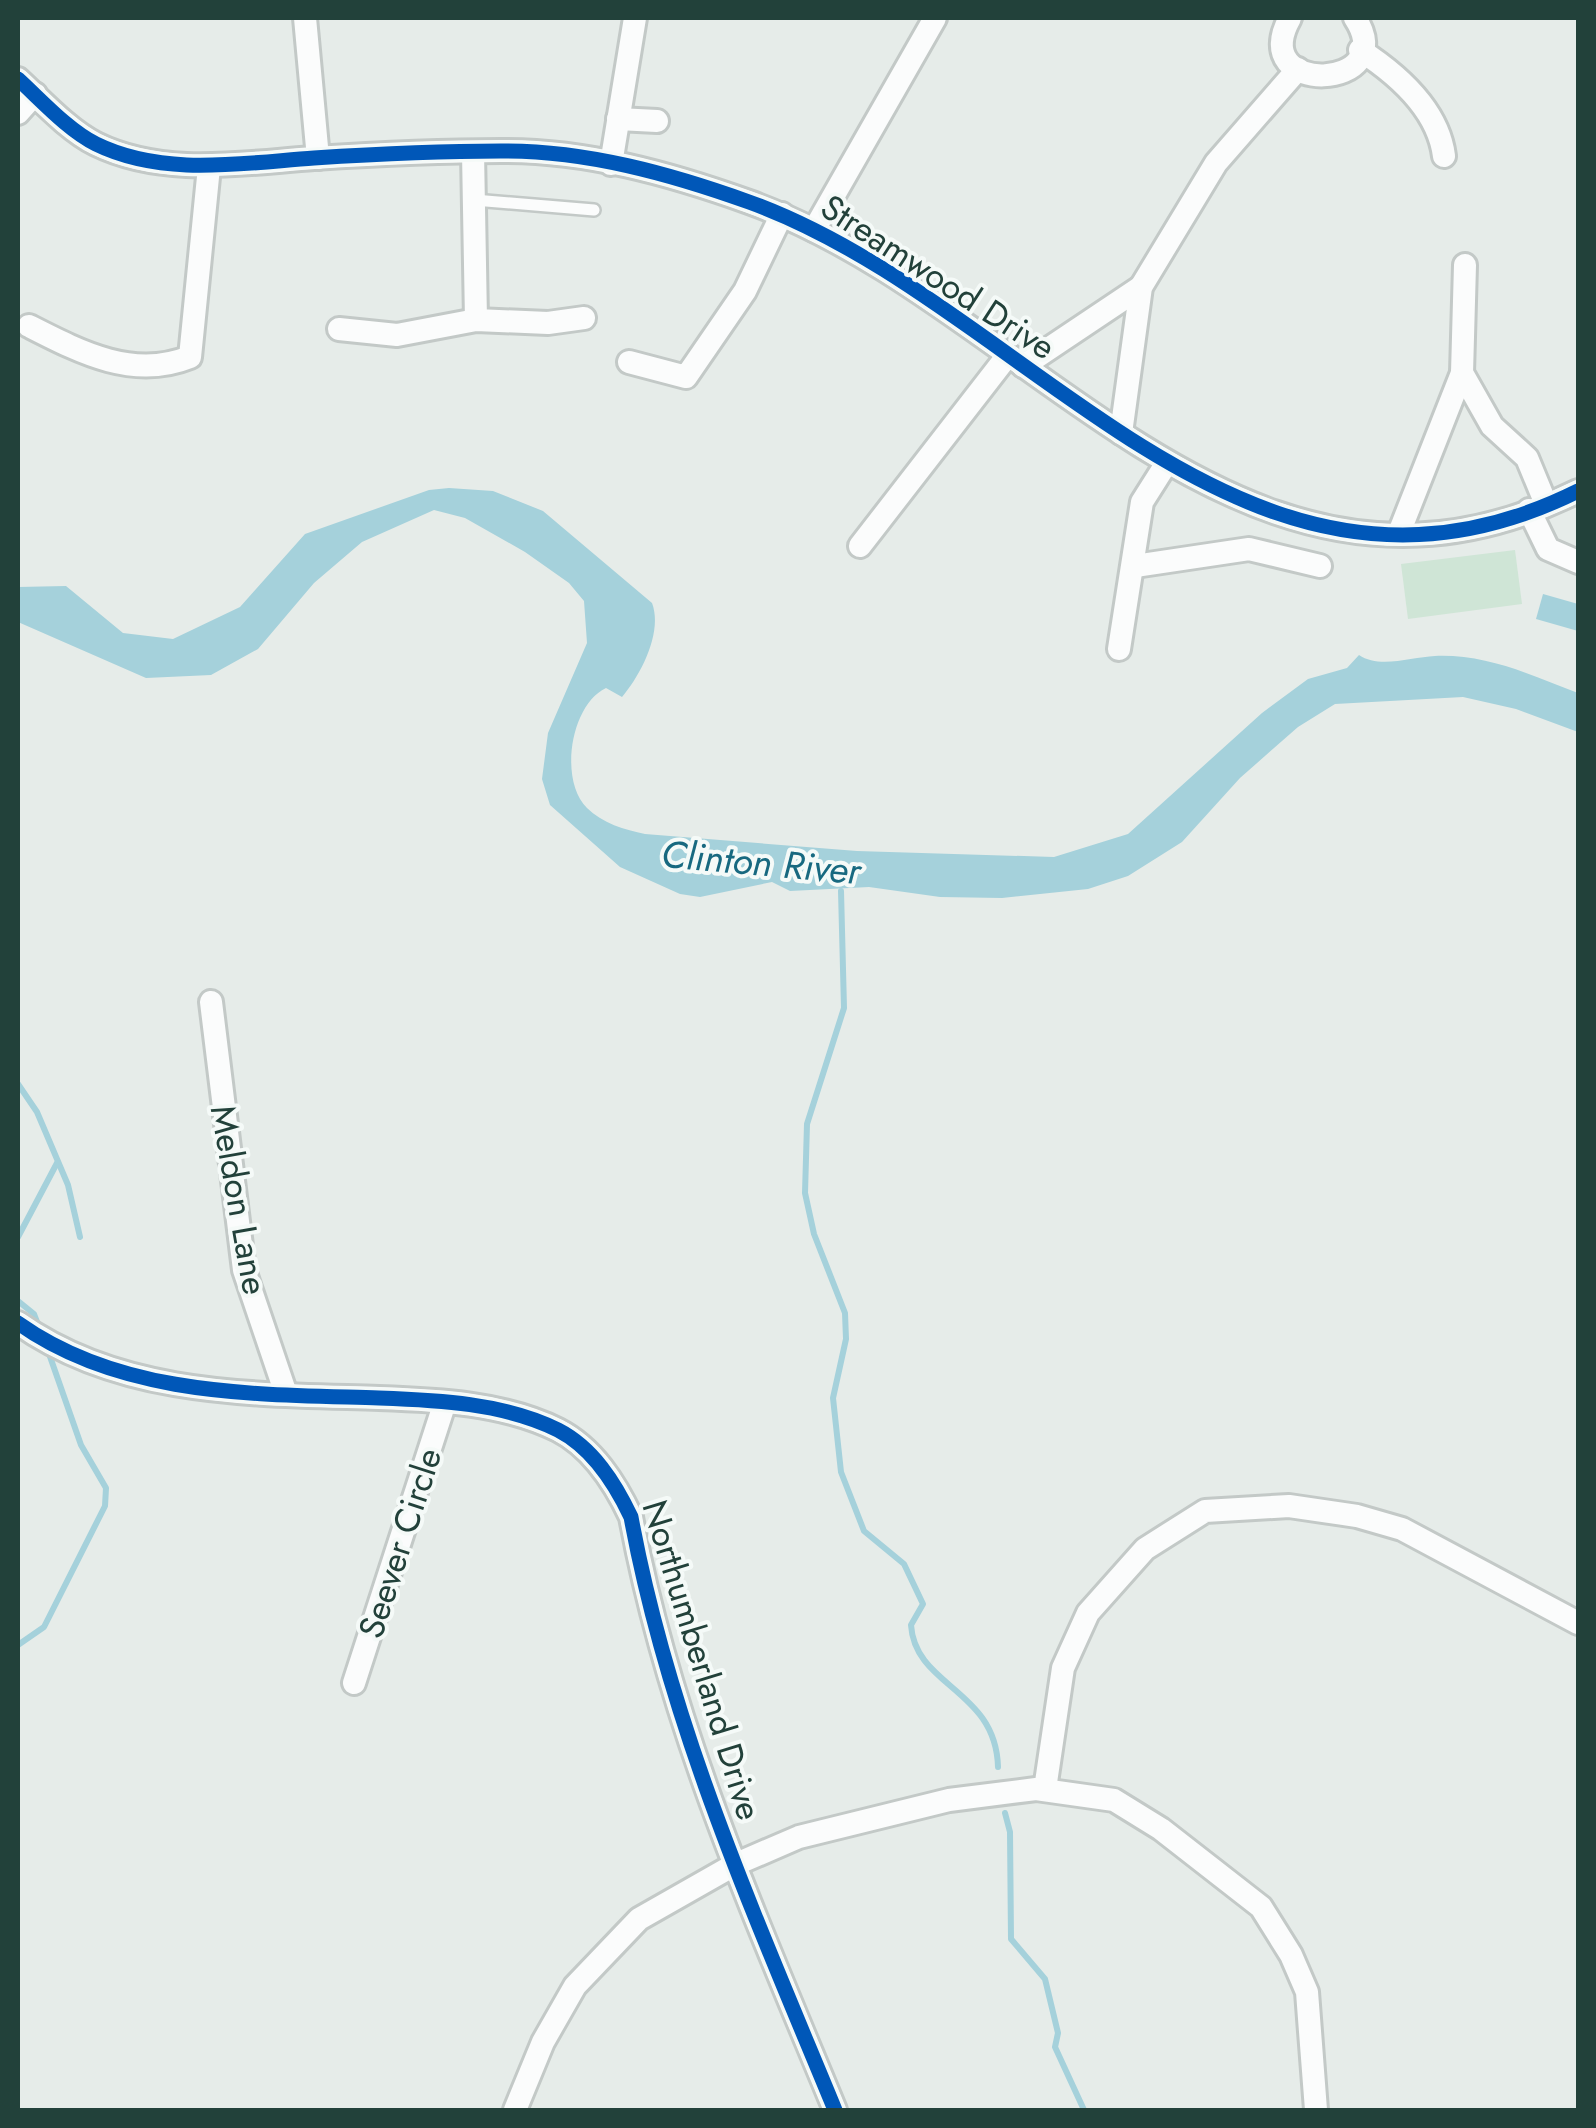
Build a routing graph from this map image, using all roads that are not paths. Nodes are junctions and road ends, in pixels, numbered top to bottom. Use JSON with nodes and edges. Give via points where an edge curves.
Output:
{"nodes":[{"id":1,"x":305,"y":18,"type":"edge"},
{"id":2,"x":635,"y":18,"type":"edge"},
{"id":3,"x":935,"y":18,"type":"edge"},
{"id":4,"x":1290,"y":18,"type":"edge"},
{"id":5,"x":1355,"y":18,"type":"edge"},
{"id":6,"x":1360,"y":50,"type":"junction"},
{"id":7,"x":1298,"y":70,"type":"junction"},
{"id":8,"x":26,"y":87,"type":"edge"},
{"id":9,"x":18,"y":114,"type":"edge"},
{"id":10,"x":618,"y":119,"type":"junction"},
{"id":11,"x":657,"y":121,"type":"dead end"},
{"id":12,"x":473,"y":152,"type":"junction"},
{"id":13,"x":1444,"y":156,"type":"dead end"},
{"id":14,"x":318,"y":158,"type":"junction"},
{"id":15,"x":611,"y":164,"type":"junction"},
{"id":16,"x":209,"y":167,"type":"junction"},
{"id":17,"x":474,"y":200,"type":"junction"},
{"id":18,"x":594,"y":210,"type":"dead end"},
{"id":19,"x":782,"y":214,"type":"junction"},
{"id":20,"x":814,"y":230,"type":"junction"},
{"id":21,"x":1464,"y":265,"type":"dead end"},
{"id":22,"x":1141,"y":287,"type":"junction"},
{"id":23,"x":584,"y":318,"type":"dead end"},
{"id":24,"x":476,"y":320,"type":"junction"},
{"id":25,"x":29,"y":326,"type":"dead end"},
{"id":26,"x":340,"y":329,"type":"dead end"},
{"id":27,"x":1016,"y":360,"type":"junction"},
{"id":28,"x":629,"y":362,"type":"dead end"},
{"id":29,"x":1462,"y":373,"type":"junction"},
{"id":30,"x":1121,"y":434,"type":"junction"},
{"id":31,"x":1166,"y":464,"type":"junction"},
{"id":32,"x":1578,"y":491,"type":"edge"},
{"id":33,"x":1538,"y":507,"type":"junction"},
{"id":34,"x":1399,"y":533,"type":"junction"},
{"id":35,"x":860,"y":546,"type":"dead end"},
{"id":36,"x":1578,"y":562,"type":"edge"},
{"id":37,"x":1135,"y":566,"type":"junction"},
{"id":38,"x":1320,"y":566,"type":"dead end"},
{"id":39,"x":1119,"y":649,"type":"dead end"},
{"id":40,"x":211,"y":1002,"type":"dead end"},
{"id":41,"x":18,"y":1323,"type":"edge"},
{"id":42,"x":286,"y":1394,"type":"junction"},
{"id":43,"x":444,"y":1402,"type":"junction"},
{"id":44,"x":1578,"y":1623,"type":"edge"},
{"id":45,"x":354,"y":1683,"type":"dead end"},
{"id":46,"x":1045,"y":1790,"type":"junction"},
{"id":47,"x":734,"y":1864,"type":"junction"},
{"id":48,"x":515,"y":2110,"type":"edge"},
{"id":49,"x":834,"y":2110,"type":"edge"},
{"id":50,"x":1316,"y":2110,"type":"edge"}],
"edges":[{"from":1,"to":14,"type":"street"},
{"from":2,"to":10,"type":"street"},
{"from":3,"to":20,"type":"street"},
{"from":4,"to":7,"type":"street","via":[[1284,48]]},
{"from":5,"to":6,"type":"street"},
{"from":6,"to":7,"type":"street","via":[[1334,77]]},
{"from":6,"to":13,"type":"street","via":[[1406,85],[1428,115]]},
{"from":7,"to":22,"type":"street","via":[[1216,163]]},
{"from":8,"to":9,"type":"street"},
{"from":8,"to":16,"type":"street","name":"Streamwood Drive","via":[[95,144],[148,160]]},
{"from":10,"to":11,"type":"street"},
{"from":10,"to":15,"type":"street"},
{"from":12,"to":14,"type":"street","name":"Streamwood Drive"},
{"from":12,"to":15,"type":"street","name":"Streamwood Drive","via":[[558,154]]},
{"from":12,"to":17,"type":"street"},
{"from":14,"to":16,"type":"street","name":"Streamwood Drive"},
{"from":15,"to":19,"type":"street","name":"Streamwood Drive","via":[[669,175]]},
{"from":16,"to":25,"type":"street","via":[[190,357],[169,366],[120,365]]},
{"from":17,"to":18,"type":"lane"},
{"from":17,"to":24,"type":"street"},
{"from":19,"to":20,"type":"street","name":"Streamwood Drive"},
{"from":19,"to":28,"type":"street","via":[[745,291],[686,377]]},
{"from":20,"to":27,"type":"street","name":"Streamwood Drive","via":[[886,270]]},
{"from":21,"to":29,"type":"street"},
{"from":22,"to":27,"type":"street"},
{"from":22,"to":30,"type":"street"},
{"from":23,"to":24,"type":"street"},
{"from":24,"to":26,"type":"street","via":[[397,335]]},
{"from":27,"to":30,"type":"street","name":"Streamwood Drive"},
{"from":27,"to":35,"type":"street"},
{"from":29,"to":33,"type":"street","via":[[1492,426],[1527,458]]},
{"from":29,"to":34,"type":"street"},
{"from":30,"to":31,"type":"street","name":"Streamwood Drive"},
{"from":31,"to":34,"type":"street","name":"Streamwood Drive","via":[[1220,493],[1286,516]]},
{"from":31,"to":37,"type":"street","via":[[1142,502]]},
{"from":32,"to":33,"type":"street","name":"Streamwood Drive"},
{"from":33,"to":34,"type":"street","name":"Streamwood Drive","via":[[1485,525]]},
{"from":33,"to":36,"type":"street","via":[[1548,548]]},
{"from":37,"to":38,"type":"street","via":[[1248,549]]},
{"from":37,"to":39,"type":"street"},
{"from":40,"to":42,"type":"street","name":"Meldon Lane","via":[[244,1270]]},
{"from":41,"to":42,"type":"street","name":"Northumberland Drive","via":[[92,1364],[146,1380]]},
{"from":42,"to":43,"type":"street","name":"Northumberland Drive"},
{"from":43,"to":45,"type":"street","name":"Seever Circle"},
{"from":43,"to":47,"type":"street","name":"Northumberland Drive","via":[[558,1430],[591,1454],[617,1486],[631,1516],[682,1723]]},
{"from":44,"to":46,"type":"street","via":[[1372,1520],[1289,1506],[1206,1511],[1145,1549],[1088,1614],[1063,1668]]},
{"from":46,"to":47,"type":"street","via":[[949,1800],[848,1823]]},
{"from":46,"to":50,"type":"street","via":[[1114,1800],[1260,1907],[1308,1992]]},
{"from":47,"to":48,"type":"street","via":[[639,1919],[575,1986]]},
{"from":47,"to":49,"type":"street","name":"Northumberland Drive"}]}
